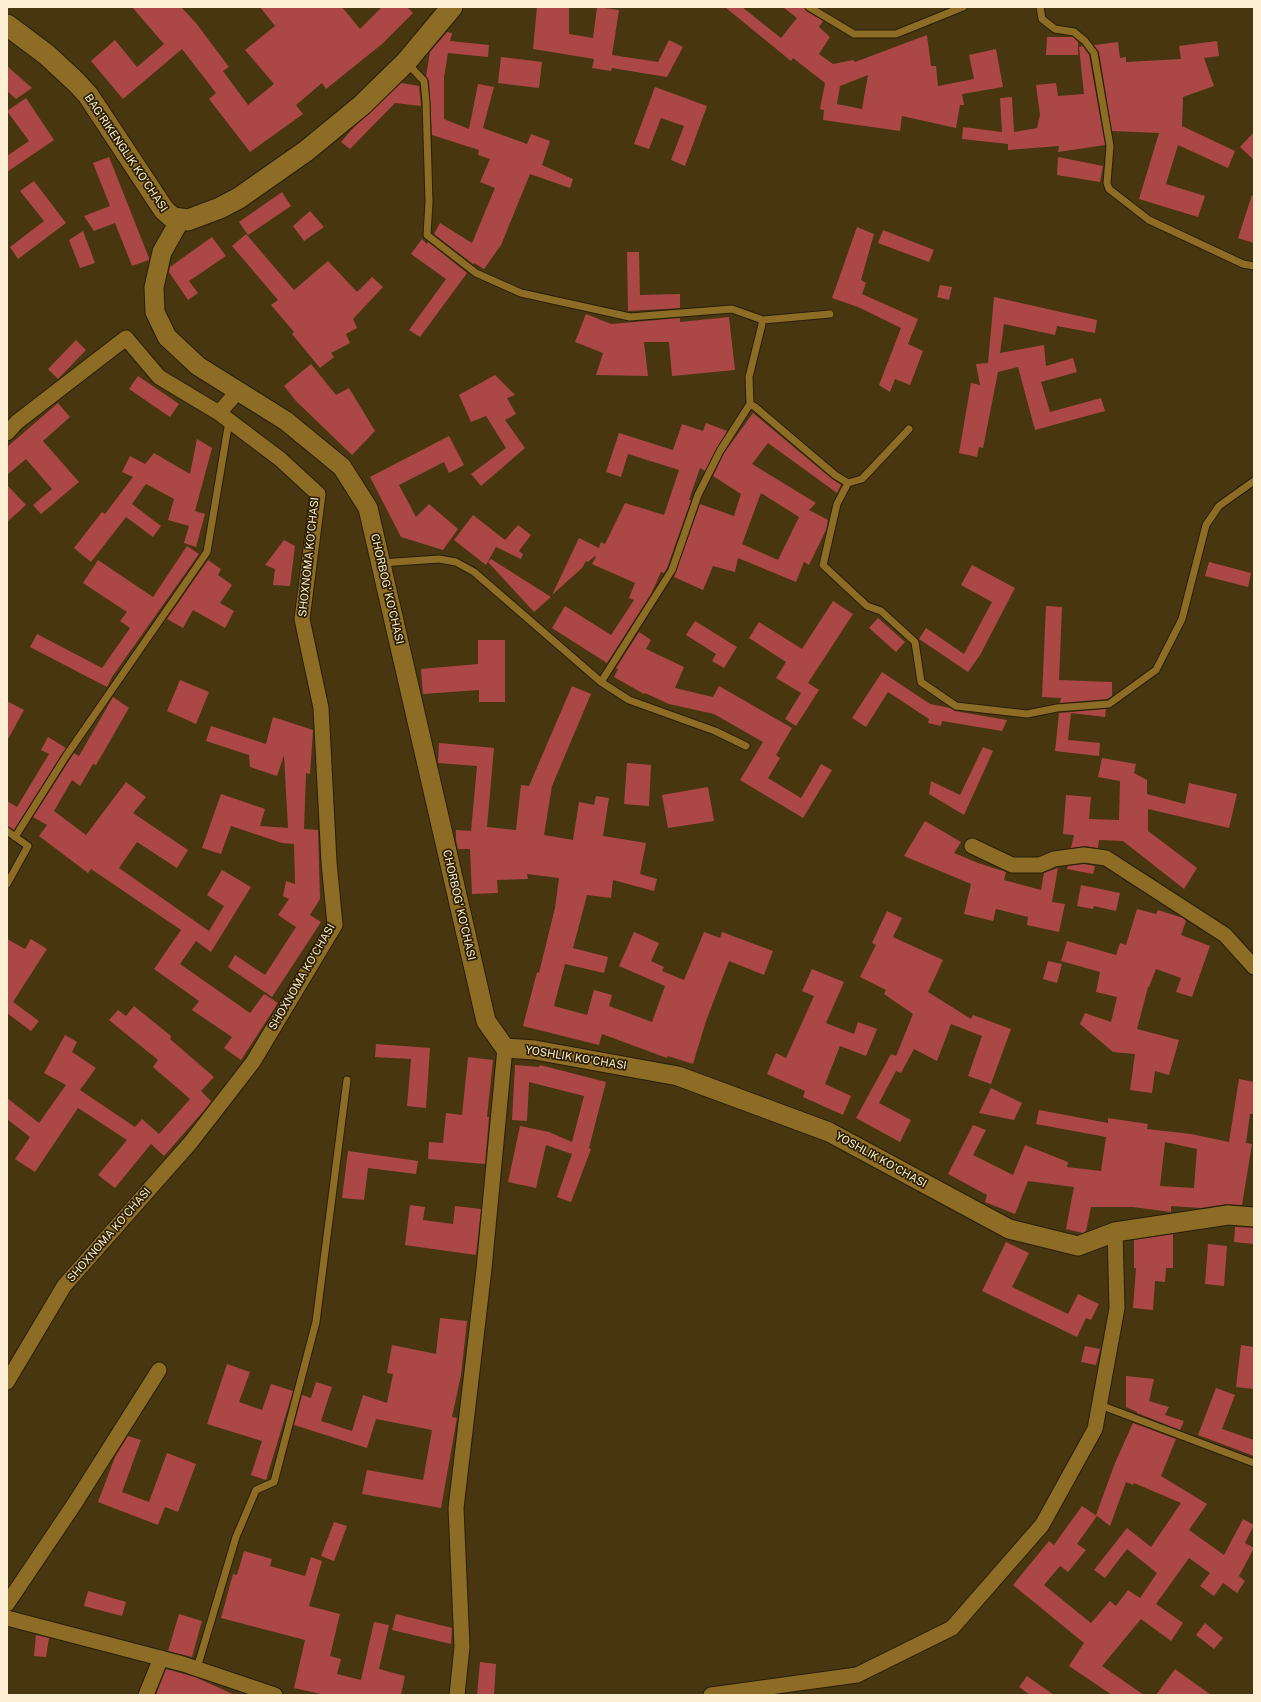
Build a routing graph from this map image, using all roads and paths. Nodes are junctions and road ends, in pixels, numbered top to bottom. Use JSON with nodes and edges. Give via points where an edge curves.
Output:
{"nodes":[{"id":1,"x":452,"y":7,"type":"edge"},
{"id":2,"x":809,"y":7,"type":"edge"},
{"id":3,"x":963,"y":7,"type":"edge"},
{"id":4,"x":1040,"y":7,"type":"edge"},
{"id":5,"x":7,"y":25,"type":"edge"},
{"id":6,"x":406,"y":62,"type":"junction"},
{"id":7,"x":180,"y":220,"type":"junction"},
{"id":8,"x":1254,"y":266,"type":"edge"},
{"id":9,"x":830,"y":314,"type":"dead end"},
{"id":10,"x":763,"y":320,"type":"junction"},
{"id":11,"x":238,"y":391,"type":"junction"},
{"id":12,"x":750,"y":404,"type":"junction"},
{"id":13,"x":224,"y":417,"type":"junction"},
{"id":14,"x":909,"y":428,"type":"dead end"},
{"id":15,"x":7,"y":433,"type":"edge"},
{"id":16,"x":1254,"y":481,"type":"edge"},
{"id":17,"x":848,"y":483,"type":"junction"},
{"id":18,"x":381,"y":563,"type":"junction"},
{"id":19,"x":601,"y":682,"type":"junction"},
{"id":20,"x":746,"y":746,"type":"dead end"},
{"id":21,"x":7,"y":830,"type":"edge"},
{"id":22,"x":15,"y":837,"type":"junction"},
{"id":23,"x":972,"y":846,"type":"dead end"},
{"id":24,"x":7,"y":884,"type":"edge"},
{"id":25,"x":1254,"y":967,"type":"edge"},
{"id":26,"x":505,"y":1048,"type":"junction"},
{"id":27,"x":347,"y":1080,"type":"dead end"},
{"id":28,"x":1254,"y":1217,"type":"edge"},
{"id":29,"x":1115,"y":1232,"type":"junction"},
{"id":30,"x":159,"y":1370,"type":"dead end"},
{"id":31,"x":7,"y":1382,"type":"edge"},
{"id":32,"x":1100,"y":1405,"type":"junction"},
{"id":33,"x":1254,"y":1463,"type":"edge"},
{"id":34,"x":7,"y":1604,"type":"edge"},
{"id":35,"x":7,"y":1618,"type":"edge"},
{"id":36,"x":161,"y":1658,"type":"junction"},
{"id":37,"x":198,"y":1668,"type":"junction"},
{"id":38,"x":146,"y":1695,"type":"edge"},
{"id":39,"x":275,"y":1695,"type":"edge"},
{"id":40,"x":457,"y":1695,"type":"edge"},
{"id":41,"x":711,"y":1695,"type":"edge"}],
"edges":[{"from":1,"to":6,"type":"main road","name":"BAG'RIKENGLIK KO'CHASI"},
{"from":2,"to":3,"type":"lane","via":[[854,34],[896,34]]},
{"from":4,"to":8,"type":"lane","via":[[1042,18],[1055,29],[1074,32],[1085,40],[1094,53],[1110,146],[1107,183],[1109,189],[1149,220],[1243,264]]},
{"from":5,"to":7,"type":"main road","name":"BAG'RIKENGLIK KO'CHASI","via":[[47,54],[84,91],[164,210],[168,215]]},
{"from":6,"to":7,"type":"main road","name":"BAG'RIKENGLIK KO'CHASI","via":[[362,105],[306,151],[220,208],[197,218]]},
{"from":6,"to":10,"type":"lane","via":[[424,81],[429,202],[427,235],[476,273],[520,293],[630,317],[732,309]]},
{"from":7,"to":11,"type":"street","name":"CHORBOG' KO'CHASI","via":[[162,252],[154,287],[155,312],[167,337],[198,366]]},
{"from":9,"to":10,"type":"lane"},
{"from":10,"to":12,"type":"lane","via":[[748,377]]},
{"from":11,"to":13,"type":"street"},
{"from":11,"to":18,"type":"street","name":"CHORBOG' KO'CHASI","via":[[286,421],[342,467],[368,508]]},
{"from":12,"to":17,"type":"lane"},
{"from":12,"to":19,"type":"lane","via":[[720,451],[698,494],[672,570]]},
{"from":13,"to":15,"type":"street","via":[[160,377],[126,338]]},
{"from":13,"to":22,"type":"lane","via":[[207,552],[66,756]]},
{"from":13,"to":31,"type":"street","name":"SHOXNOMA KO'CHASI","via":[[280,459],[318,494],[302,619],[321,708],[335,925],[254,1062],[191,1142],[64,1286]]},
{"from":14,"to":17,"type":"lane","via":[[862,479]]},
{"from":16,"to":17,"type":"lane","via":[[1219,506],[1206,525],[1182,619],[1156,670],[1109,704],[1057,708],[1027,714],[956,706],[921,682],[915,642],[881,611],[867,606],[823,564],[837,504]]},
{"from":18,"to":19,"type":"lane","via":[[439,559],[456,562],[474,572]]},
{"from":18,"to":26,"type":"street","name":"CHORBOG' KO'CHASI","via":[[486,1021]]},
{"from":19,"to":20,"type":"lane","via":[[629,700],[715,731]]},
{"from":21,"to":22,"type":"lane"},
{"from":22,"to":24,"type":"lane","via":[[28,846]]},
{"from":23,"to":25,"type":"street","via":[[1012,865],[1040,865],[1054,859],[1084,855],[1106,858],[1225,935]]},
{"from":26,"to":29,"type":"street","name":"YOSHLIK KO'CHASI","via":[[535,1050],[678,1076],[829,1132],[1009,1229],[1078,1246]]},
{"from":26,"to":40,"type":"street","via":[[484,1269],[456,1508],[462,1647]]},
{"from":27,"to":37,"type":"lane","via":[[316,1322],[274,1482],[256,1490],[236,1537]]},
{"from":28,"to":29,"type":"street","name":"YOSHLIK KO'CHASI","via":[[1228,1215]]},
{"from":29,"to":32,"type":"street","via":[[1117,1308]]},
{"from":30,"to":34,"type":"street","via":[[75,1503]]},
{"from":32,"to":33,"type":"lane"},
{"from":32,"to":41,"type":"street","via":[[1095,1429],[1042,1526],[952,1628],[857,1675]]},
{"from":35,"to":36,"type":"street"},
{"from":36,"to":37,"type":"street"},
{"from":36,"to":38,"type":"street"},
{"from":37,"to":39,"type":"street"}]}
